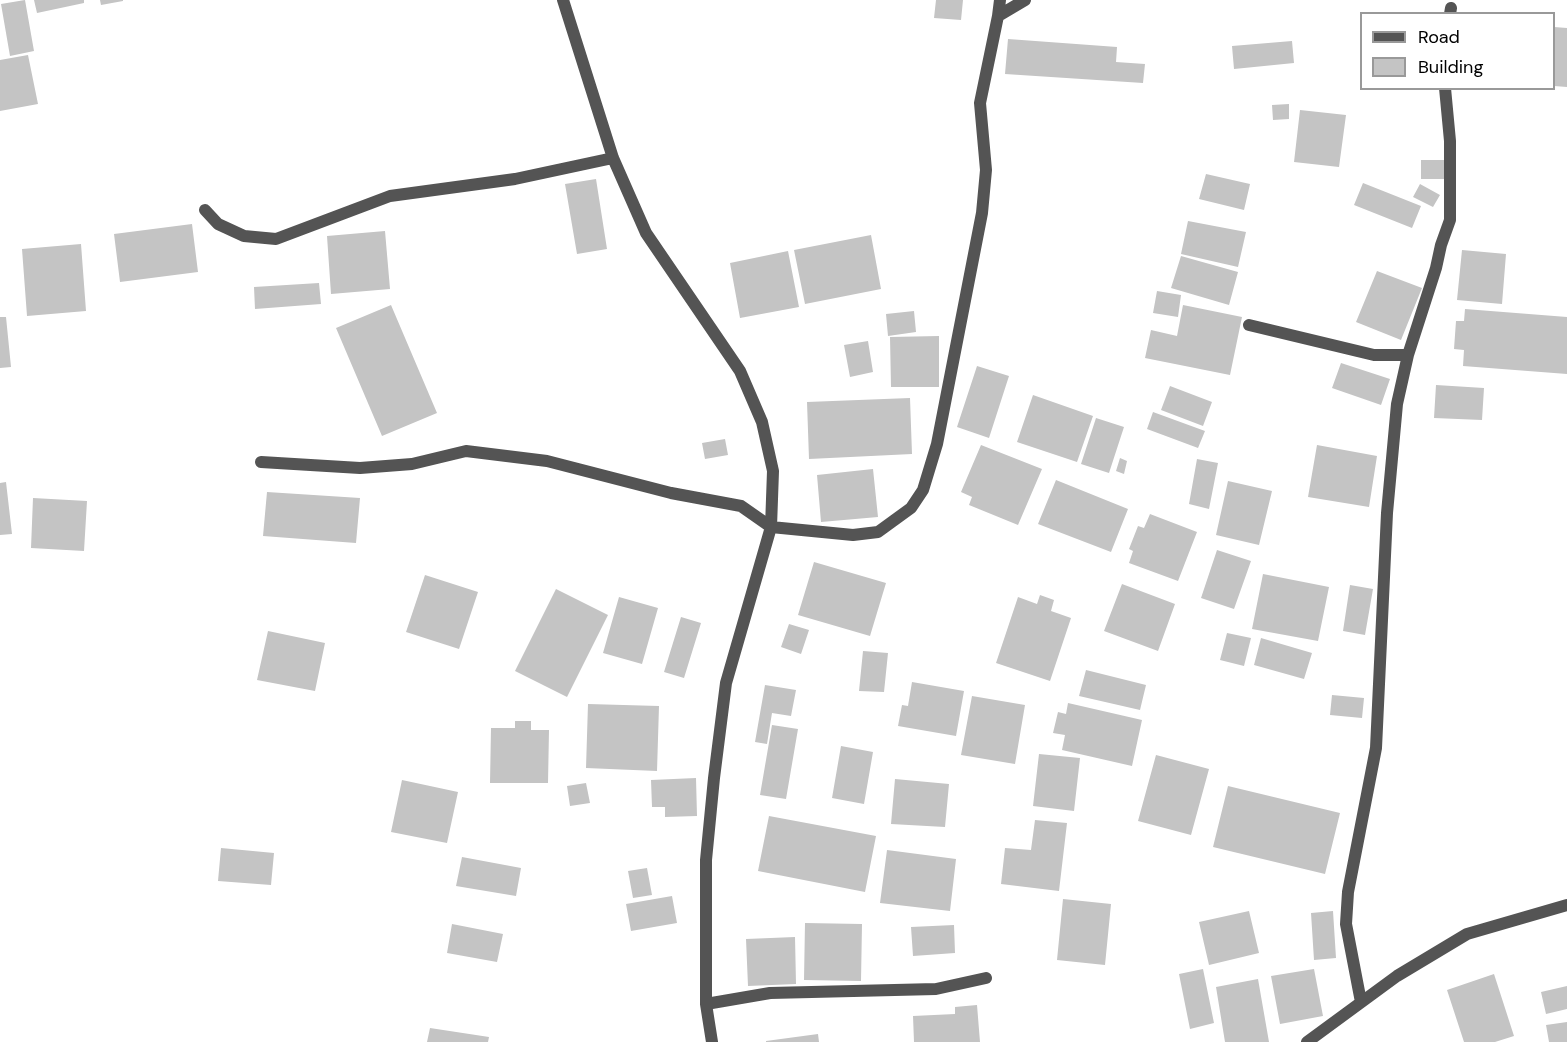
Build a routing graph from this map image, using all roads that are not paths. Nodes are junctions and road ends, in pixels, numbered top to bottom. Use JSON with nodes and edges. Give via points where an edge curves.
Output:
{"nodes":[{"id":1,"x":563,"y":0,"type":"edge"},
{"id":2,"x":1000,"y":0,"type":"edge"},
{"id":3,"x":1025,"y":0,"type":"edge"},
{"id":4,"x":998,"y":16,"type":"junction"},
{"id":5,"x":1445,"y":90,"type":"edge"},
{"id":6,"x":613,"y":158,"type":"junction"},
{"id":7,"x":205,"y":210,"type":"dead end"},
{"id":8,"x":1249,"y":325,"type":"dead end"},
{"id":9,"x":1408,"y":355,"type":"junction"},
{"id":10,"x":261,"y":462,"type":"dead end"},
{"id":11,"x":771,"y":527,"type":"junction"},
{"id":12,"x":1567,"y":904,"type":"edge"},
{"id":13,"x":986,"y":978,"type":"dead end"},
{"id":14,"x":1361,"y":1002,"type":"junction"},
{"id":15,"x":706,"y":1004,"type":"junction"},
{"id":16,"x":712,"y":1042,"type":"edge"},
{"id":17,"x":1307,"y":1042,"type":"edge"}],
"edges":[{"from":1,"to":6,"type":"street"},
{"from":2,"to":4,"type":"street"},
{"from":3,"to":4,"type":"street"},
{"from":4,"to":11,"type":"street","via":[[980,103],[986,170],[982,213],[937,444],[922,489],[911,508],[878,532],[853,535]]},
{"from":5,"to":9,"type":"street","via":[[1450,220]]},
{"from":6,"to":7,"type":"street","via":[[515,179],[390,196],[276,239],[244,236],[219,224]]},
{"from":6,"to":11,"type":"street","via":[[646,233],[740,371],[762,422],[773,471]]},
{"from":8,"to":9,"type":"street","via":[[1374,354]]},
{"from":9,"to":14,"type":"street","via":[[1397,404],[1387,513],[1376,748],[1348,892],[1347,924]]},
{"from":10,"to":11,"type":"street","via":[[360,468],[412,464],[466,451],[524,458],[741,506]]},
{"from":11,"to":15,"type":"street","via":[[726,684],[706,860]]},
{"from":12,"to":14,"type":"street","via":[[1467,934]]},
{"from":13,"to":15,"type":"street","via":[[936,989],[770,993]]},
{"from":14,"to":17,"type":"street"},
{"from":15,"to":16,"type":"street"}]}
